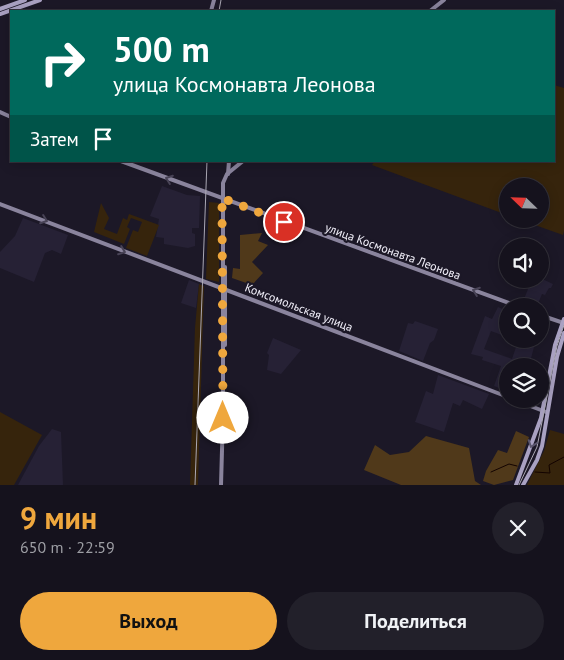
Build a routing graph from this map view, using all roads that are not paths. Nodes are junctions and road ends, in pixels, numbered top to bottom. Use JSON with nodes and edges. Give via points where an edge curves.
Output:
{"nodes":[{"id":1,"x":25,"y":0,"type":"edge"},
{"id":2,"x":40,"y":0,"type":"edge"},
{"id":3,"x":444,"y":0,"type":"edge"},
{"id":4,"x":0,"y":9,"type":"edge"},
{"id":5,"x":11,"y":10,"type":"edge"},
{"id":6,"x":431,"y":10,"type":"edge"},
{"id":7,"x":124,"y":162,"type":"edge"},
{"id":8,"x":229,"y":162,"type":"edge"},
{"id":9,"x":242,"y":162,"type":"edge"},
{"id":10,"x":229,"y":172,"type":"junction"},
{"id":11,"x":223,"y":199,"type":"junction"},
{"id":12,"x":0,"y":204,"type":"edge"},
{"id":13,"x":224,"y":289,"type":"junction"},
{"id":14,"x":499,"y":299,"type":"edge"},
{"id":15,"x":549,"y":318,"type":"edge"},
{"id":16,"x":564,"y":322,"type":"edge"},
{"id":17,"x":564,"y":333,"type":"edge"},
{"id":18,"x":499,"y":394,"type":"edge"},
{"id":19,"x":536,"y":408,"type":"edge"},
{"id":20,"x":544,"y":411,"type":"junction"},
{"id":21,"x":222,"y":485,"type":"edge"},
{"id":22,"x":516,"y":485,"type":"edge"},
{"id":23,"x":523,"y":485,"type":"edge"}],
"edges":[{"from":1,"to":4,"type":"main road"},
{"from":2,"to":5,"type":"main road"},
{"from":3,"to":6,"type":"main road"},
{"from":11,"to":7,"type":"main road","name":"улица Космонавта Леонова","one_way":true},
{"from":8,"to":10,"type":"main road"},
{"from":9,"to":10,"type":"main road"},
{"from":10,"to":11,"type":"main road","via":[[224,182]]},
{"from":11,"to":13,"type":"main road"},
{"from":14,"to":11,"type":"main road","name":"улица Космонавта Леонова","one_way":true},
{"from":12,"to":13,"type":"main road","name":"Комсомольская улица","one_way":true},
{"from":13,"to":18,"type":"main road","name":"Комсомольская улица"},
{"from":13,"to":21,"type":"main road"},
{"from":15,"to":16,"type":"main road"},
{"from":16,"to":20,"type":"main road","via":[[555,345]]},
{"from":17,"to":20,"type":"main road"},
{"from":19,"to":20,"type":"main road"},
{"from":20,"to":22,"type":"main road","one_way":true},
{"from":20,"to":23,"type":"main road","via":[[540,454]]}]}
